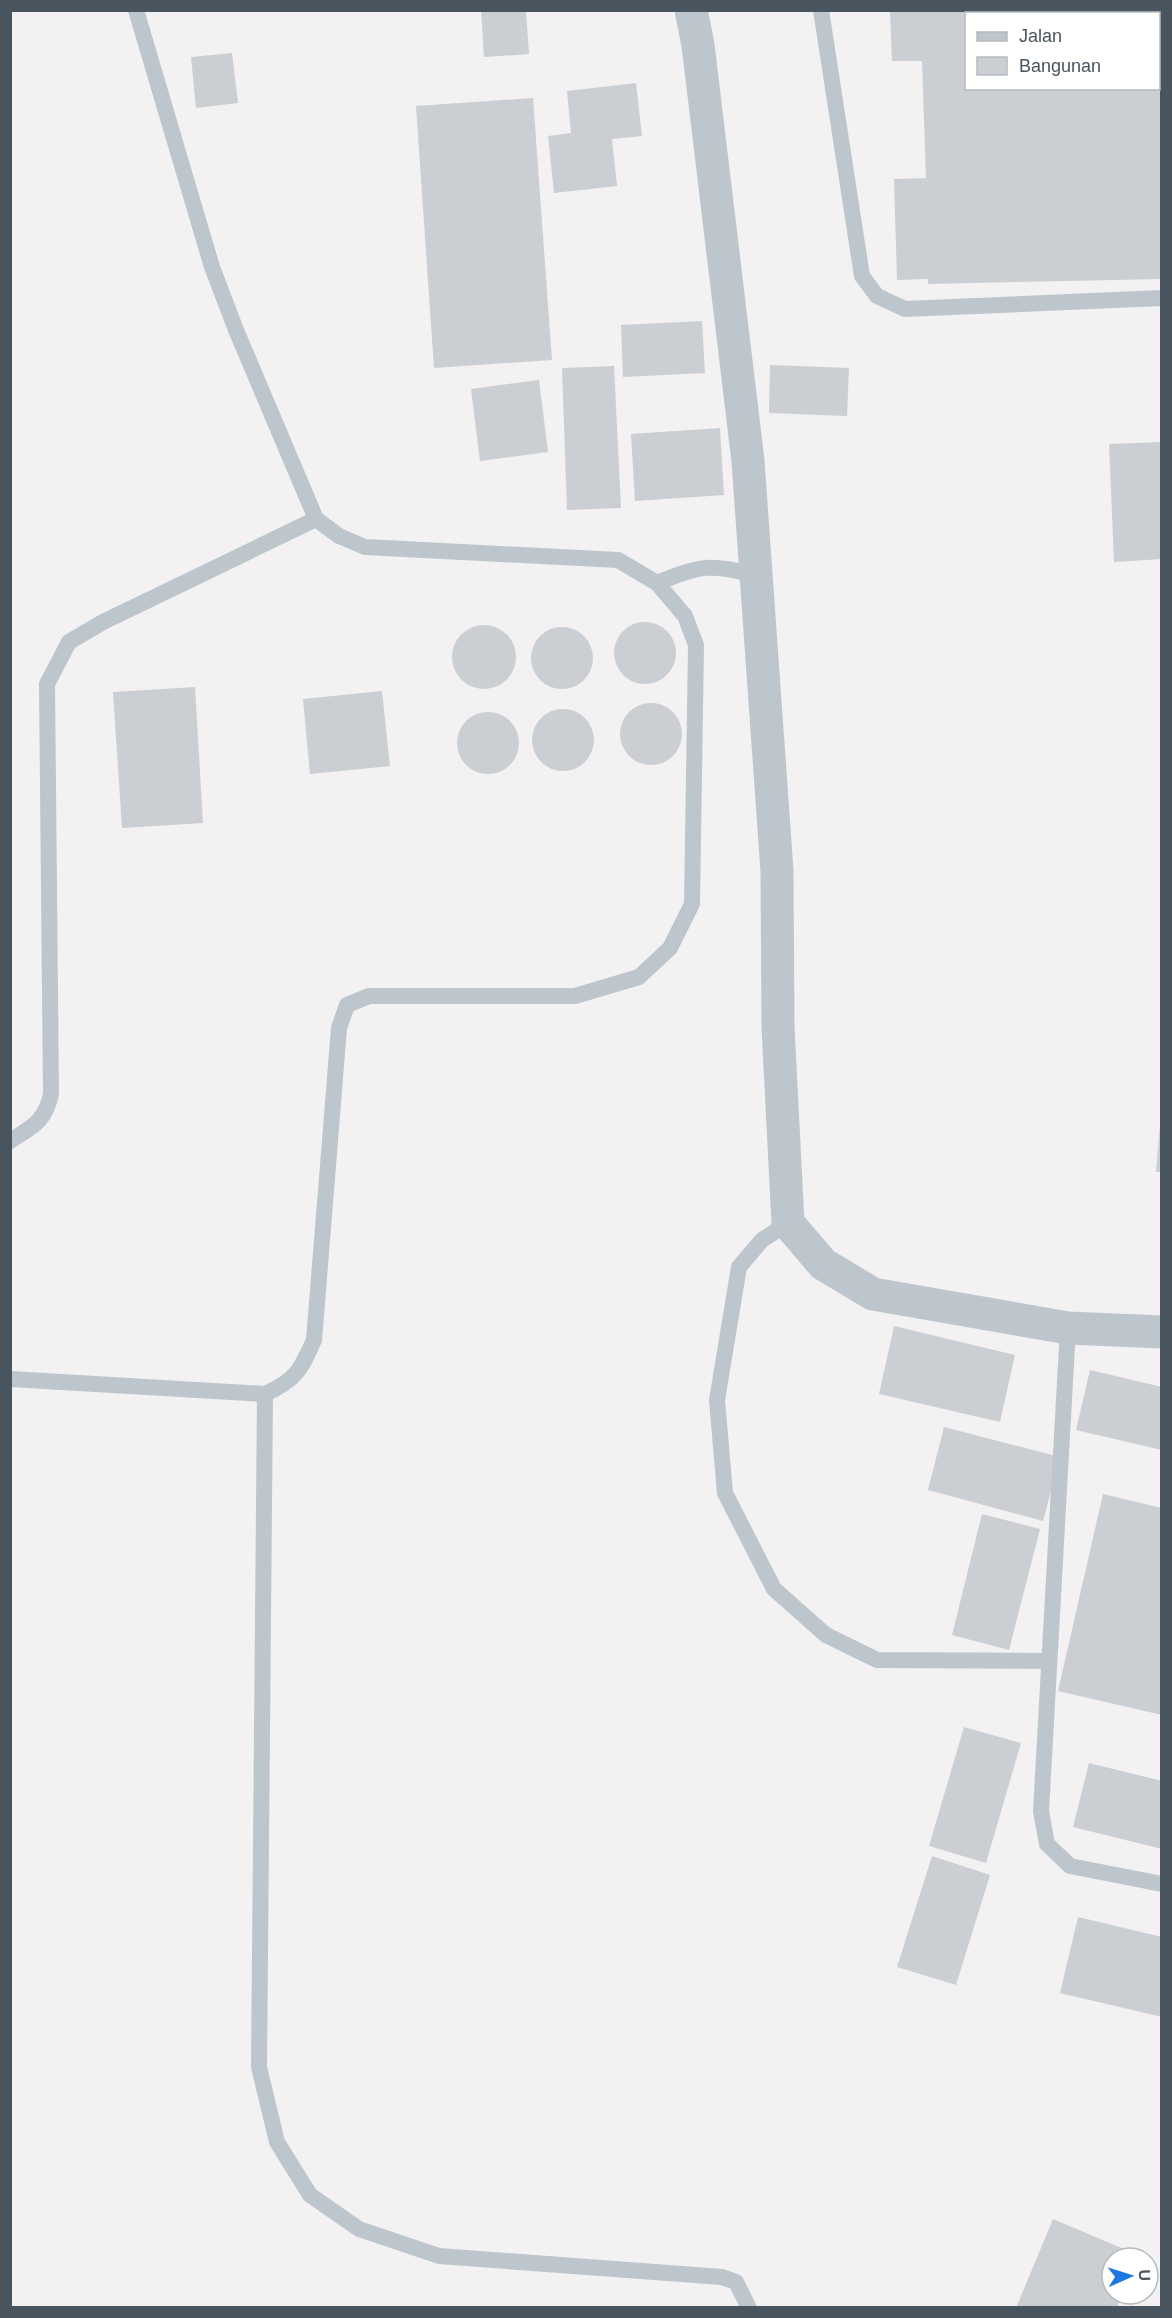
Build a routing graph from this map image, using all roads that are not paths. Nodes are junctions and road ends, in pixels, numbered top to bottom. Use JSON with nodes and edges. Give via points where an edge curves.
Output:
{"nodes":[{"id":1,"x":136,"y":10,"type":"edge"},
{"id":2,"x":691,"y":10,"type":"edge"},
{"id":3,"x":821,"y":10,"type":"edge"},
{"id":4,"x":1161,"y":298,"type":"edge"},
{"id":5,"x":316,"y":519,"type":"junction"},
{"id":6,"x":757,"y":576,"type":"junction"},
{"id":7,"x":657,"y":583,"type":"junction"},
{"id":8,"x":10,"y":1141,"type":"edge"},
{"id":9,"x":788,"y":1223,"type":"junction"},
{"id":10,"x":1068,"y":1328,"type":"junction"},
{"id":11,"x":1161,"y":1332,"type":"edge"},
{"id":12,"x":10,"y":1379,"type":"edge"},
{"id":13,"x":265,"y":1394,"type":"junction"},
{"id":14,"x":1049,"y":1661,"type":"junction"},
{"id":15,"x":1161,"y":1884,"type":"edge"},
{"id":16,"x":749,"y":2307,"type":"edge"}],
"edges":[{"from":1,"to":5,"type":"lane","via":[[212,267]]},
{"from":2,"to":6,"type":"street","via":[[748,461]]},
{"from":3,"to":4,"type":"lane","via":[[862,276],[877,296],[904,309]]},
{"from":5,"to":7,"type":"lane","via":[[339,536],[365,547],[618,560]]},
{"from":5,"to":8,"type":"lane","via":[[69,642],[47,684],[51,1094],[41,1121]]},
{"from":6,"to":7,"type":"lane","via":[[727,568],[699,567]]},
{"from":6,"to":9,"type":"street","via":[[777,871],[778,1027]]},
{"from":7,"to":13,"type":"lane","via":[[684,616],[696,645],[692,904],[670,948],[639,977],[575,996],[369,996],[347,1005],[339,1028],[314,1340],[303,1365],[287,1384]]},
{"from":9,"to":10,"type":"street","via":[[823,1264],[873,1294]]},
{"from":9,"to":14,"type":"lane","via":[[762,1239],[739,1267],[717,1400],[724,1493],[774,1589],[826,1635],[878,1660]]},
{"from":10,"to":11,"type":"street"},
{"from":10,"to":14,"type":"lane"},
{"from":12,"to":13,"type":"lane"},
{"from":13,"to":16,"type":"lane","via":[[259,2067],[277,2142],[310,2195],[359,2229],[439,2256],[722,2277],[736,2282]]},
{"from":14,"to":15,"type":"lane","via":[[1041,1811],[1047,1844],[1070,1866]]}]}
